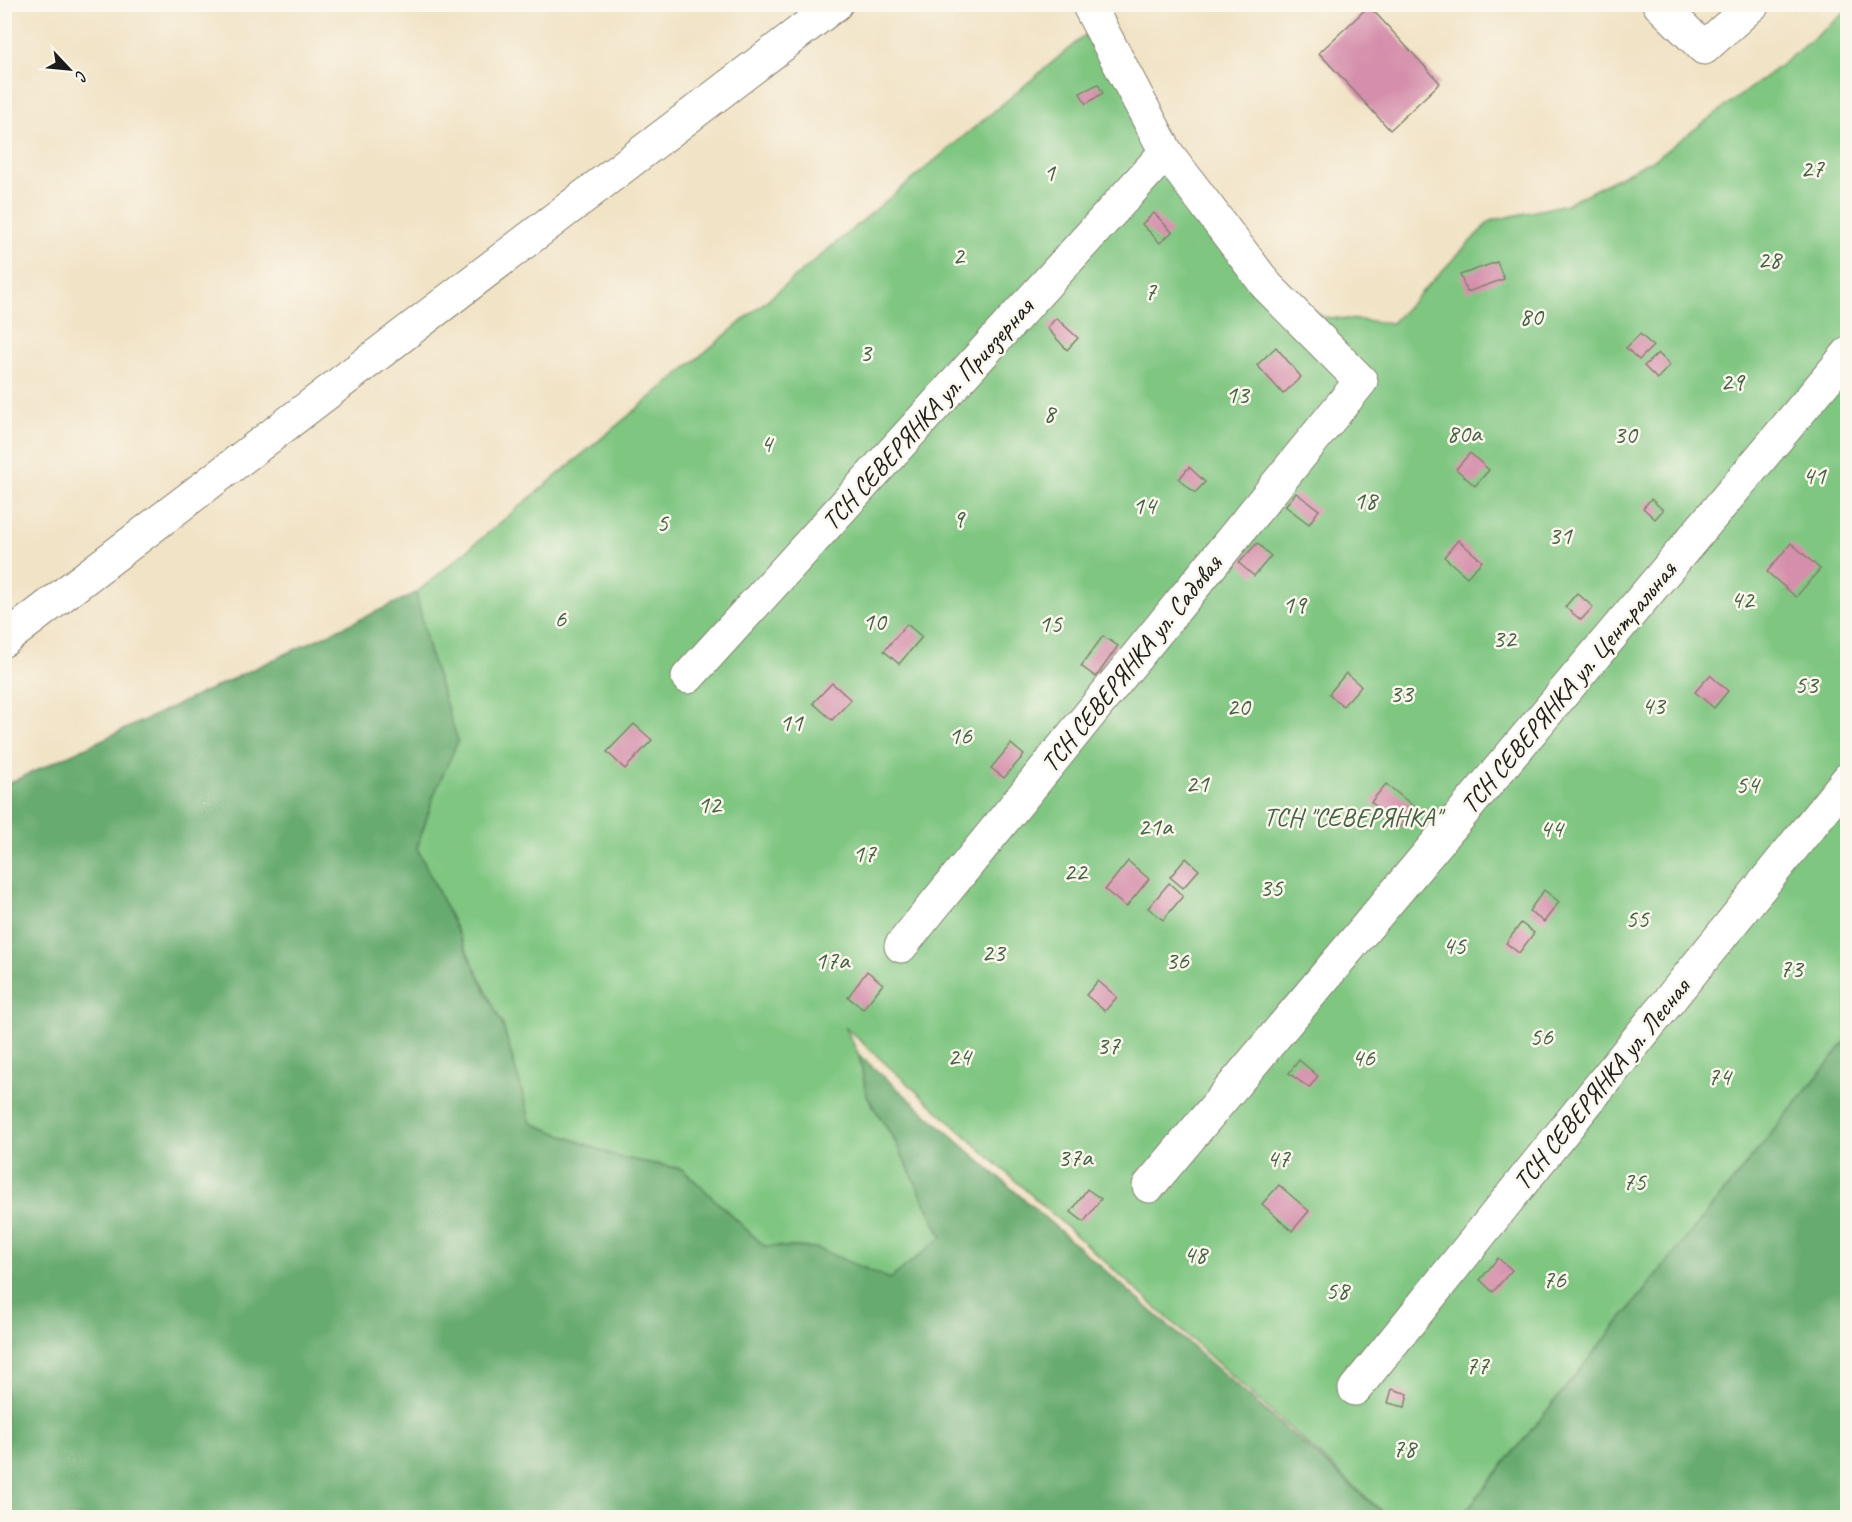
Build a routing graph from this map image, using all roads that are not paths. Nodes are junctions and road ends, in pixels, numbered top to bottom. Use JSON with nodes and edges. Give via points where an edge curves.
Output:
{"nodes":[{"id":1,"x":836,"y":4,"type":"edge"},
{"id":2,"x":1088,"y":4,"type":"edge"},
{"id":3,"x":1659,"y":4,"type":"edge"},
{"id":4,"x":1753,"y":4,"type":"edge"},
{"id":5,"x":1166,"y":152,"type":"junction"},
{"id":6,"x":1848,"y":354,"type":"edge"},
{"id":7,"x":6,"y":637,"type":"edge"},
{"id":8,"x":688,"y":677,"type":"dead end"},
{"id":9,"x":1848,"y":779,"type":"edge"},
{"id":10,"x":901,"y":946,"type":"dead end"},
{"id":11,"x":1149,"y":1186,"type":"dead end"},
{"id":12,"x":1354,"y":1389,"type":"dead end"}],
"edges":[{"from":1,"to":7,"type":"lane"},
{"from":2,"to":5,"type":"lane"},
{"from":3,"to":4,"type":"lane","via":[[1704,48]]},
{"from":5,"to":8,"type":"lane","name":"ТСН СЕВЕРЯНКА ул. Приозерная"},
{"from":5,"to":10,"type":"lane","name":"ТСН СЕВЕРЯНКА ул. Садовая","via":[[1267,286],[1361,381]]},
{"from":6,"to":11,"type":"lane","name":"ТСН СЕВЕРЯНКА ул. Центральная"},
{"from":9,"to":12,"type":"lane","name":"ТСН СЕВЕРЯНКА ул. Лесная"}]}
